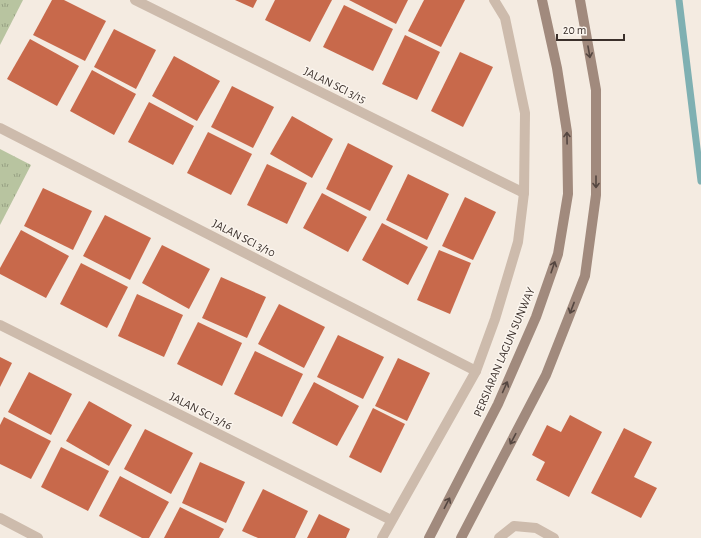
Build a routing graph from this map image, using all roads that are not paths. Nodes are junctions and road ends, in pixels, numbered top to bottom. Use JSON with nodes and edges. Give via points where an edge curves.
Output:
{"nodes":[{"id":1,"x":135,"y":0,"type":"edge"},
{"id":2,"x":494,"y":0,"type":"edge"},
{"id":3,"x":542,"y":0,"type":"edge"},
{"id":4,"x":580,"y":0,"type":"edge"},
{"id":5,"x":0,"y":128,"type":"edge"},
{"id":6,"x":524,"y":193,"type":"junction"},
{"id":7,"x":0,"y":325,"type":"edge"},
{"id":8,"x":476,"y":371,"type":"junction"},
{"id":9,"x":0,"y":518,"type":"edge"},
{"id":10,"x":391,"y":520,"type":"junction"},
{"id":11,"x":38,"y":538,"type":"edge"},
{"id":12,"x":382,"y":538,"type":"edge"},
{"id":13,"x":429,"y":538,"type":"edge"},
{"id":14,"x":461,"y":538,"type":"edge"},
{"id":15,"x":499,"y":538,"type":"edge"},
{"id":16,"x":554,"y":538,"type":"edge"}],
"edges":[{"from":1,"to":6,"type":"street","name":"JALAN SCI 3/15"},
{"from":2,"to":6,"type":"street","via":[[505,18],[525,113]]},
{"from":13,"to":3,"type":"main road","name":"PERSIARAN LAGUN SUNWAY","one_way":true,"via":[[498,404],[536,317],[558,254],[568,194],[567,132]]},
{"from":4,"to":14,"type":"main road","one_way":true,"via":[[596,90],[596,195],[585,276],[546,375]]},
{"from":5,"to":8,"type":"street","name":"JALAN SCI 3/10"},
{"from":6,"to":8,"type":"street","via":[[518,242]]},
{"from":7,"to":10,"type":"street","name":"JALAN SCI 3/16"},
{"from":8,"to":10,"type":"street"},
{"from":9,"to":11,"type":"street"},
{"from":10,"to":12,"type":"street"},
{"from":15,"to":16,"type":"street","via":[[514,526],[536,528]]}]}
